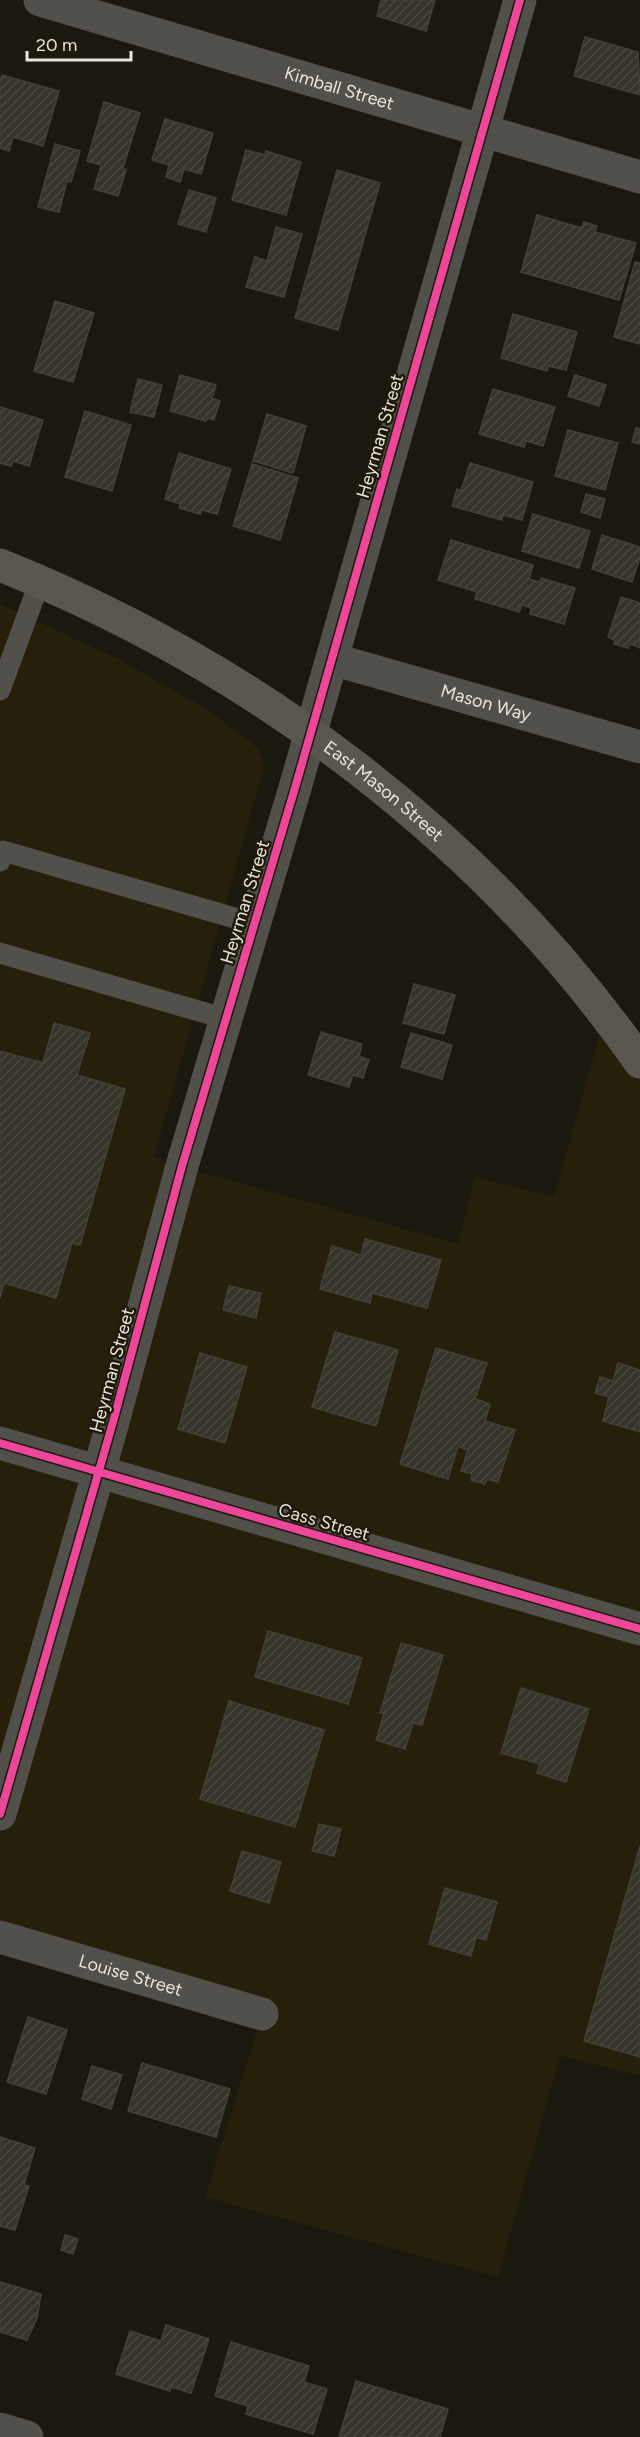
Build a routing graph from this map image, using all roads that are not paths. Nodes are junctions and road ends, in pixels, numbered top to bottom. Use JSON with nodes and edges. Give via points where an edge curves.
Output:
{"nodes":[{"id":1,"x":40,"y":0,"type":"edge"},
{"id":2,"x":520,"y":0,"type":"edge"},
{"id":3,"x":483,"y":131,"type":"junction"},
{"id":4,"x":640,"y":177,"type":"edge"},
{"id":5,"x":0,"y":565,"type":"edge"},
{"id":6,"x":40,"y":581,"type":"junction"},
{"id":7,"x":332,"y":659,"type":"junction"},
{"id":8,"x":0,"y":690,"type":"edge"},
{"id":9,"x":311,"y":733,"type":"junction"},
{"id":10,"x":640,"y":747,"type":"edge"},
{"id":11,"x":0,"y":861,"type":"edge"},
{"id":12,"x":255,"y":924,"type":"junction"},
{"id":13,"x":0,"y":953,"type":"edge"},
{"id":14,"x":226,"y":1019,"type":"junction"},
{"id":15,"x":640,"y":1062,"type":"edge"},
{"id":16,"x":0,"y":1443,"type":"edge"},
{"id":17,"x":99,"y":1472,"type":"junction"},
{"id":18,"x":640,"y":1629,"type":"edge"},
{"id":19,"x":0,"y":1814,"type":"edge"},
{"id":20,"x":0,"y":1936,"type":"edge"},
{"id":21,"x":262,"y":2014,"type":"dead end"},
{"id":22,"x":0,"y":2429,"type":"edge"},
{"id":23,"x":27,"y":2437,"type":"edge"}],
"edges":[{"from":1,"to":3,"type":"street","name":"Kimball Street"},
{"from":2,"to":3,"type":"street","name":"Heyrman Street"},
{"from":3,"to":4,"type":"street","name":"Kimball Street"},
{"from":3,"to":7,"type":"street","name":"Heyrman Street"},
{"from":5,"to":6,"type":"main road","name":"East Mason Street"},
{"from":6,"to":8,"type":"lane"},
{"from":6,"to":9,"type":"main road","name":"East Mason Street","via":[[139,627]]},
{"from":7,"to":9,"type":"street","name":"Heyrman Street"},
{"from":7,"to":10,"type":"street","name":"Mason Way"},
{"from":9,"to":12,"type":"street","name":"Heyrman Street"},
{"from":9,"to":15,"type":"main road","name":"East Mason Street","via":[[413,814],[488,883],[558,957]]},
{"from":11,"to":12,"type":"lane","via":[[3,851]]},
{"from":12,"to":14,"type":"street","name":"Heyrman Street"},
{"from":13,"to":14,"type":"lane"},
{"from":14,"to":17,"type":"street","name":"Heyrman Street"},
{"from":16,"to":17,"type":"street","name":"Cass Street"},
{"from":17,"to":18,"type":"street","name":"Cass Street"},
{"from":17,"to":19,"type":"street","name":"Heyrman Street"},
{"from":20,"to":21,"type":"street","name":"Louise Street"},
{"from":22,"to":23,"type":"street"}]}
